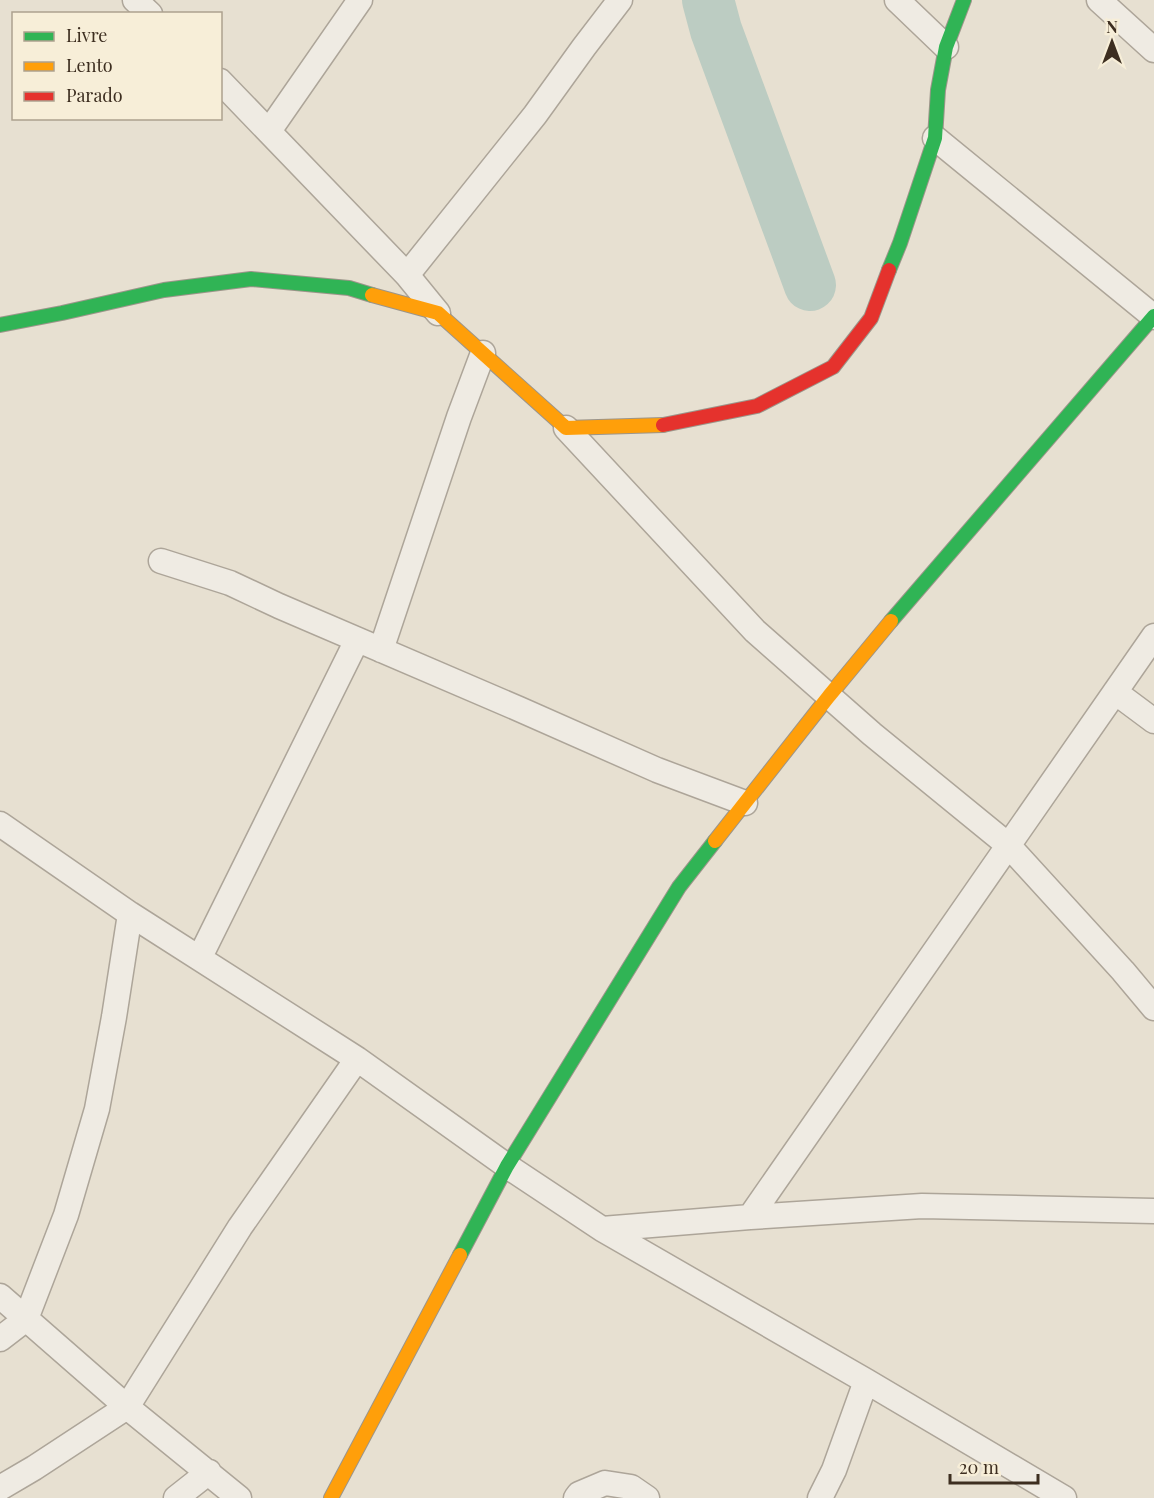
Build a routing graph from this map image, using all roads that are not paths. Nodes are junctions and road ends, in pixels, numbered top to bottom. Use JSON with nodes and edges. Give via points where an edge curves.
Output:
{"nodes":[{"id":1,"x":135,"y":0,"type":"edge"},
{"id":2,"x":360,"y":0,"type":"edge"},
{"id":3,"x":620,"y":0,"type":"edge"},
{"id":4,"x":897,"y":0,"type":"edge"},
{"id":5,"x":964,"y":0,"type":"edge"},
{"id":6,"x":1099,"y":0,"type":"edge"},
{"id":7,"x":148,"y":12,"type":"edge"},
{"id":8,"x":946,"y":47,"type":"junction"},
{"id":9,"x":1154,"y":50,"type":"edge"},
{"id":10,"x":222,"y":83,"type":"edge"},
{"id":11,"x":269,"y":131,"type":"junction"},
{"id":12,"x":935,"y":138,"type":"junction"},
{"id":13,"x":407,"y":275,"type":"junction"},
{"id":14,"x":438,"y":314,"type":"junction"},
{"id":15,"x":1154,"y":316,"type":"edge"},
{"id":16,"x":0,"y":325,"type":"edge"},
{"id":17,"x":483,"y":353,"type":"junction"},
{"id":18,"x":566,"y":428,"type":"junction"},
{"id":19,"x":161,"y":561,"type":"dead end"},
{"id":20,"x":1154,"y":636,"type":"edge"},
{"id":21,"x":357,"y":640,"type":"junction"},
{"id":22,"x":381,"y":650,"type":"junction"},
{"id":23,"x":1115,"y":692,"type":"junction"},
{"id":24,"x":829,"y":696,"type":"junction"},
{"id":25,"x":1154,"y":721,"type":"edge"},
{"id":26,"x":745,"y":804,"type":"junction"},
{"id":27,"x":0,"y":824,"type":"edge"},
{"id":28,"x":1008,"y":845,"type":"junction"},
{"id":29,"x":130,"y":914,"type":"junction"},
{"id":30,"x":200,"y":957,"type":"junction"},
{"id":31,"x":1154,"y":1008,"type":"edge"},
{"id":32,"x":357,"y":1059,"type":"junction"},
{"id":33,"x":507,"y":1166,"type":"junction"},
{"id":34,"x":1154,"y":1211,"type":"edge"},
{"id":35,"x":750,"y":1217,"type":"junction"},
{"id":36,"x":602,"y":1229,"type":"junction"},
{"id":37,"x":0,"y":1296,"type":"edge"},
{"id":38,"x":27,"y":1318,"type":"junction"},
{"id":39,"x":0,"y":1339,"type":"edge"},
{"id":40,"x":866,"y":1381,"type":"junction"},
{"id":41,"x":127,"y":1407,"type":"junction"},
{"id":42,"x":209,"y":1472,"type":"junction"},
{"id":43,"x":0,"y":1488,"type":"edge"},
{"id":44,"x":176,"y":1498,"type":"edge"},
{"id":45,"x":239,"y":1498,"type":"edge"},
{"id":46,"x":331,"y":1498,"type":"edge"},
{"id":47,"x":576,"y":1498,"type":"edge"},
{"id":48,"x":647,"y":1498,"type":"edge"},
{"id":49,"x":820,"y":1498,"type":"edge"},
{"id":50,"x":1064,"y":1498,"type":"edge"}],
"edges":[{"from":1,"to":7,"type":"street"},
{"from":2,"to":11,"type":"street"},
{"from":3,"to":13,"type":"street","via":[[535,116]]},
{"from":4,"to":8,"type":"street"},
{"from":5,"to":8,"type":"street"},
{"from":6,"to":9,"type":"street"},
{"from":8,"to":12,"type":"street"},
{"from":10,"to":11,"type":"street"},
{"from":11,"to":13,"type":"street"},
{"from":12,"to":15,"type":"street"},
{"from":12,"to":18,"type":"street","via":[[871,318],[833,367],[757,406],[660,425]]},
{"from":13,"to":14,"type":"street"},
{"from":14,"to":16,"type":"street","via":[[349,288],[251,279],[164,290]]},
{"from":14,"to":17,"type":"street"},
{"from":15,"to":24,"type":"street"},
{"from":17,"to":18,"type":"street"},
{"from":17,"to":22,"type":"street"},
{"from":18,"to":24,"type":"street","via":[[755,630]]},
{"from":19,"to":21,"type":"street","via":[[230,584]]},
{"from":20,"to":23,"type":"street"},
{"from":21,"to":22,"type":"street"},
{"from":21,"to":30,"type":"street"},
{"from":22,"to":26,"type":"street"},
{"from":23,"to":25,"type":"street"},
{"from":23,"to":28,"type":"street"},
{"from":24,"to":26,"type":"street"},
{"from":24,"to":28,"type":"street"},
{"from":26,"to":33,"type":"street","via":[[679,887]]},
{"from":27,"to":29,"type":"street"},
{"from":28,"to":31,"type":"street"},
{"from":28,"to":35,"type":"street"},
{"from":29,"to":30,"type":"street"},
{"from":29,"to":38,"type":"street","via":[[97,1109],[66,1215]]},
{"from":30,"to":32,"type":"street"},
{"from":32,"to":33,"type":"street"},
{"from":32,"to":41,"type":"street","via":[[240,1227]]},
{"from":33,"to":36,"type":"street"},
{"from":33,"to":46,"type":"street"},
{"from":34,"to":35,"type":"street","via":[[922,1206]]},
{"from":35,"to":36,"type":"street"},
{"from":36,"to":40,"type":"street"},
{"from":37,"to":38,"type":"street"},
{"from":38,"to":39,"type":"street"},
{"from":38,"to":41,"type":"street"},
{"from":40,"to":49,"type":"street"},
{"from":40,"to":50,"type":"street"},
{"from":41,"to":42,"type":"street"},
{"from":41,"to":43,"type":"street"},
{"from":42,"to":44,"type":"street"},
{"from":42,"to":45,"type":"street"},
{"from":47,"to":48,"type":"street","via":[[605,1483],[631,1487]]}]}
